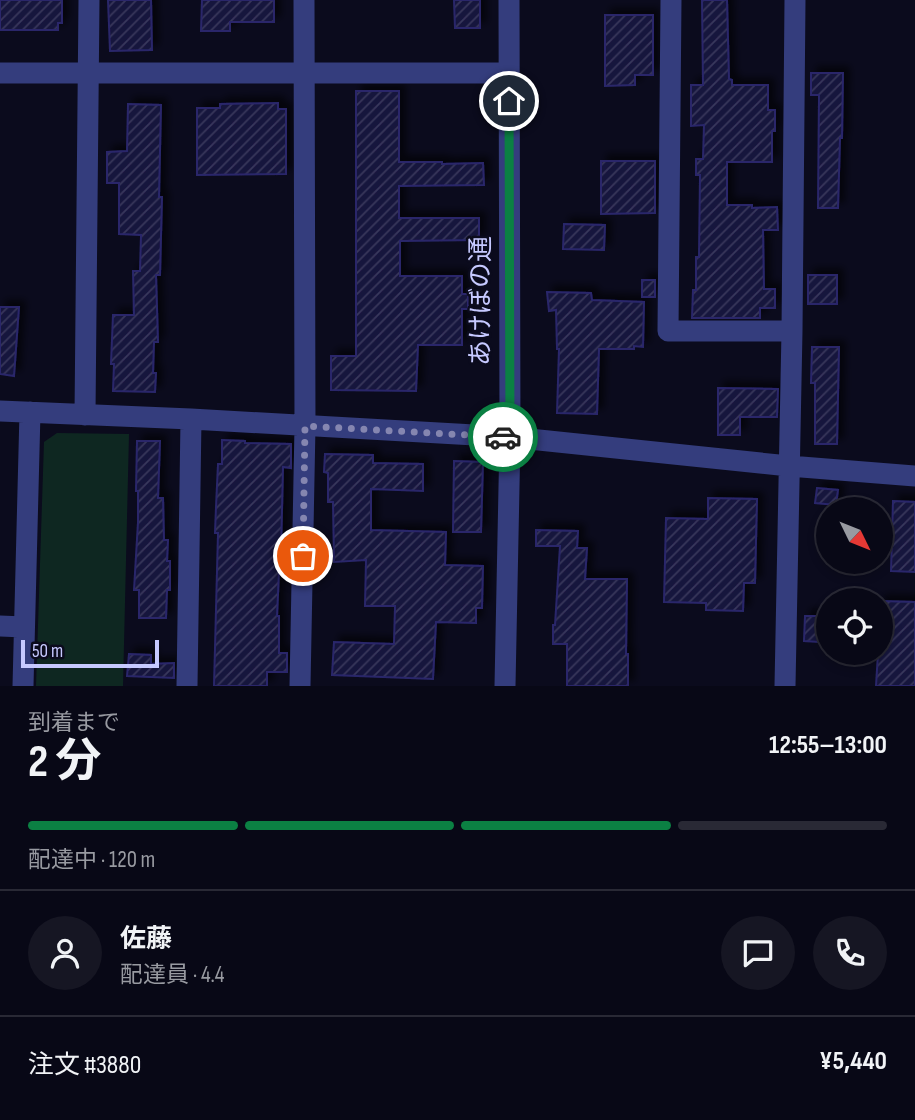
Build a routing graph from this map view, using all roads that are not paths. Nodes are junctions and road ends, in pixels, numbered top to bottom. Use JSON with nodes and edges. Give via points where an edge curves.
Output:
{"nodes":[{"id":1,"x":89,"y":0,"type":"edge"},
{"id":2,"x":304,"y":0,"type":"edge"},
{"id":3,"x":509,"y":0,"type":"edge"},
{"id":4,"x":671,"y":0,"type":"edge"},
{"id":5,"x":795,"y":0,"type":"edge"},
{"id":6,"x":0,"y":73,"type":"edge"},
{"id":7,"x":509,"y":73,"type":"junction"},
{"id":8,"x":90,"y":74,"type":"junction"},
{"id":9,"x":304,"y":74,"type":"junction"},
{"id":10,"x":792,"y":331,"type":"junction"},
{"id":11,"x":0,"y":411,"type":"edge"},
{"id":12,"x":30,"y":412,"type":"junction"},
{"id":13,"x":85,"y":415,"type":"junction"},
{"id":14,"x":191,"y":419,"type":"junction"},
{"id":15,"x":305,"y":426,"type":"junction"},
{"id":16,"x":510,"y":437,"type":"junction"},
{"id":17,"x":789,"y":466,"type":"junction"},
{"id":18,"x":915,"y":476,"type":"edge"},
{"id":19,"x":0,"y":626,"type":"edge"},
{"id":20,"x":24,"y":627,"type":"junction"},
{"id":21,"x":23,"y":686,"type":"edge"},
{"id":22,"x":187,"y":686,"type":"edge"},
{"id":23,"x":300,"y":686,"type":"edge"},
{"id":24,"x":505,"y":686,"type":"edge"},
{"id":25,"x":785,"y":686,"type":"edge"}],
"edges":[{"from":1,"to":8,"type":"street"},
{"from":2,"to":9,"type":"street"},
{"from":3,"to":7,"type":"street","name":"あけぼの通"},
{"from":4,"to":10,"type":"street","via":[[668,331]]},
{"from":5,"to":10,"type":"street"},
{"from":6,"to":8,"type":"street"},
{"from":7,"to":9,"type":"street"},
{"from":7,"to":16,"type":"street","name":"あけぼの通"},
{"from":8,"to":9,"type":"street"},
{"from":8,"to":13,"type":"street"},
{"from":9,"to":15,"type":"street"},
{"from":10,"to":17,"type":"street"},
{"from":11,"to":12,"type":"street"},
{"from":12,"to":13,"type":"street"},
{"from":12,"to":20,"type":"street"},
{"from":13,"to":14,"type":"street"},
{"from":14,"to":15,"type":"street"},
{"from":14,"to":22,"type":"street"},
{"from":15,"to":16,"type":"street"},
{"from":15,"to":23,"type":"street"},
{"from":16,"to":17,"type":"street"},
{"from":16,"to":24,"type":"street","name":"あけぼの通"},
{"from":17,"to":18,"type":"street"},
{"from":17,"to":25,"type":"street"},
{"from":19,"to":20,"type":"street"},
{"from":20,"to":21,"type":"street"}]}
